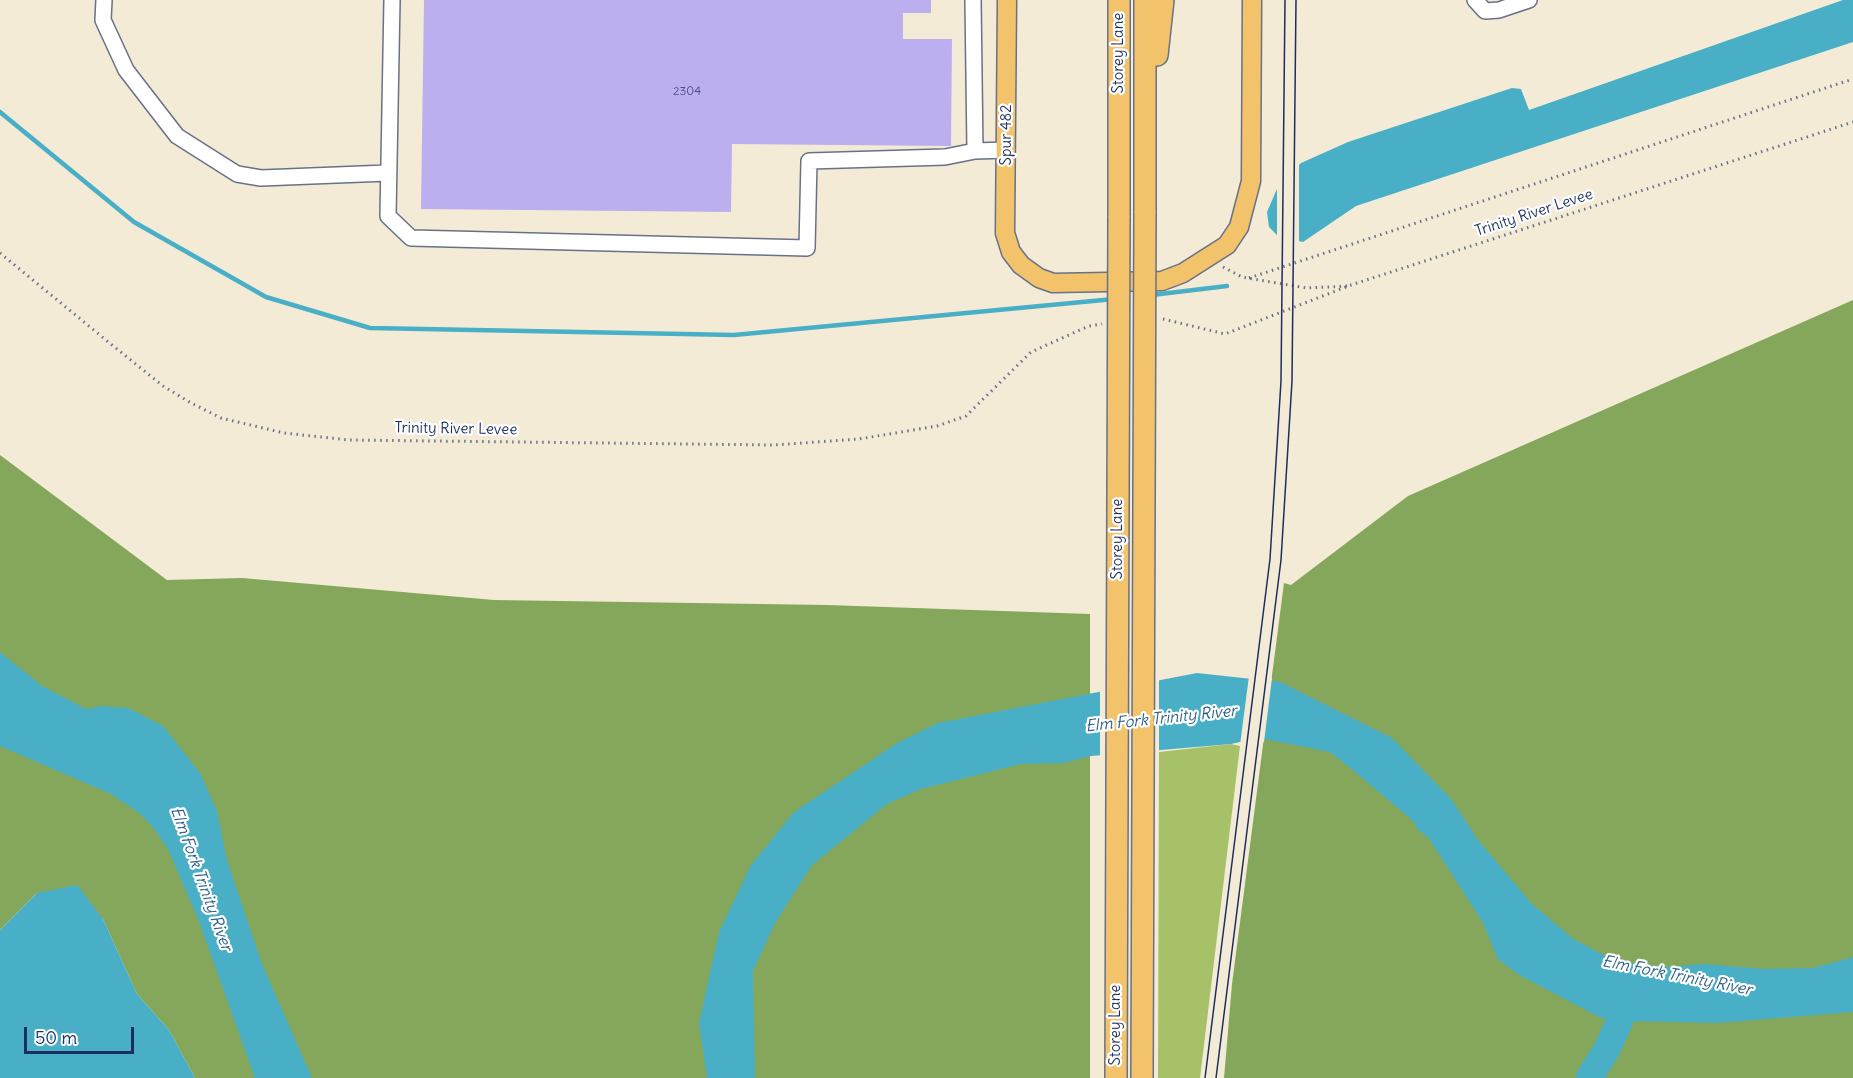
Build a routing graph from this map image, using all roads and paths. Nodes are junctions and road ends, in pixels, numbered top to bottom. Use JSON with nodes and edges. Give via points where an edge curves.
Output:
{"nodes":[{"id":1,"x":104,"y":0,"type":"edge"},
{"id":2,"x":392,"y":0,"type":"edge"},
{"id":3,"x":973,"y":0,"type":"edge"},
{"id":4,"x":1007,"y":0,"type":"edge"},
{"id":5,"x":1119,"y":0,"type":"edge"},
{"id":6,"x":1145,"y":0,"type":"edge"},
{"id":7,"x":1162,"y":0,"type":"edge"},
{"id":8,"x":1252,"y":0,"type":"edge"},
{"id":9,"x":1475,"y":0,"type":"edge"},
{"id":10,"x":1529,"y":0,"type":"edge"},
{"id":11,"x":1853,"y":79,"type":"edge"},
{"id":12,"x":1853,"y":122,"type":"edge"},
{"id":13,"x":1145,"y":142,"type":"junction"},
{"id":14,"x":1007,"y":150,"type":"junction"},
{"id":15,"x":975,"y":151,"type":"junction"},
{"id":16,"x":387,"y":173,"type":"junction"},
{"id":17,"x":0,"y":253,"type":"edge"},
{"id":18,"x":1208,"y":259,"type":"junction"},
{"id":19,"x":1249,"y":278,"type":"junction"},
{"id":20,"x":1351,"y":285,"type":"junction"},
{"id":21,"x":1155,"y":320,"type":"dead end"},
{"id":22,"x":1111,"y":324,"type":"dead end"},
{"id":23,"x":1116,"y":1078,"type":"edge"},
{"id":24,"x":1142,"y":1078,"type":"edge"}],
"edges":[{"from":1,"to":16,"type":"lane","via":[[103,20],[133,80],[177,136],[237,174],[261,178]]},
{"from":2,"to":16,"type":"lane"},
{"from":3,"to":15,"type":"lane"},
{"from":4,"to":14,"type":"main road","name":"Spur 482"},
{"from":5,"to":23,"type":"highway","name":"Storey Lane","bridge":true},
{"from":6,"to":13,"type":"highway","name":"Storey Lane"},
{"from":7,"to":13,"type":"highway"},
{"from":8,"to":18,"type":"main road","via":[[1251,181],[1239,227],[1227,245]]},
{"from":9,"to":10,"type":"lane","via":[[1485,10],[1499,10]]},
{"from":11,"to":19,"type":"path"},
{"from":12,"to":20,"type":"path","name":"Trinity River Levee"},
{"from":13,"to":24,"type":"highway","name":"Storey Lane","bridge":true},
{"from":14,"to":15,"type":"lane"},
{"from":14,"to":18,"type":"main road","name":"Spur 482","via":[[1005,232],[1011,252],[1021,266],[1039,278],[1053,284],[1162,281]]},
{"from":15,"to":16,"type":"lane","via":[[945,157],[809,161],[807,248],[411,238],[388,216]]},
{"from":17,"to":22,"type":"path","name":"Trinity River Levee","via":[[164,386],[221,418],[284,433],[349,440],[774,445],[859,439],[937,426],[966,416],[1031,352],[1089,326]]},
{"from":18,"to":19,"type":"path"},
{"from":19,"to":20,"type":"path","via":[[1307,288]]},
{"from":20,"to":21,"type":"path","name":"Trinity River Levee","via":[[1225,334],[1166,319]]}]}
